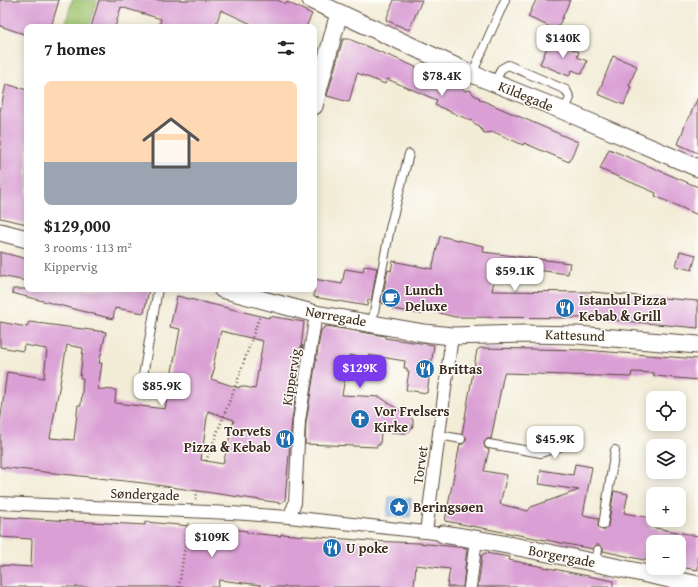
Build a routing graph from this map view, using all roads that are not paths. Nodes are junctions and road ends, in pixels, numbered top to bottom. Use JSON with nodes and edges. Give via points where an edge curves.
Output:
{"nodes":[{"id":1,"x":311,"y":0,"type":"edge"},
{"id":2,"x":505,"y":0,"type":"edge"},
{"id":3,"x":339,"y":14,"type":"junction"},
{"id":4,"x":472,"y":74,"type":"junction"},
{"id":5,"x":317,"y":95,"type":"edge"},
{"id":6,"x":409,"y":154,"type":"dead end"},
{"id":7,"x":698,"y":168,"type":"edge"},
{"id":8,"x":0,"y":232,"type":"edge"},
{"id":9,"x":24,"y":238,"type":"edge"},
{"id":10,"x":157,"y":292,"type":"edge"},
{"id":11,"x":246,"y":292,"type":"edge"},
{"id":12,"x":262,"y":294,"type":"edge"},
{"id":13,"x":316,"y":314,"type":"junction"},
{"id":14,"x":372,"y":323,"type":"junction"},
{"id":15,"x":452,"y":336,"type":"junction"},
{"id":16,"x":698,"y":345,"type":"edge"},
{"id":17,"x":140,"y":392,"type":"dead end"},
{"id":18,"x":439,"y":435,"type":"junction"},
{"id":19,"x":461,"y":439,"type":"dead end"},
{"id":20,"x":570,"y":443,"type":"dead end"},
{"id":21,"x":490,"y":444,"type":"dead end"},
{"id":22,"x":615,"y":450,"type":"dead end"},
{"id":23,"x":0,"y":503,"type":"edge"},
{"id":24,"x":289,"y":517,"type":"junction"},
{"id":25,"x":603,"y":525,"type":"dead end"},
{"id":26,"x":426,"y":532,"type":"junction"},
{"id":27,"x":443,"y":534,"type":"joint"},
{"id":28,"x":476,"y":539,"type":"junction"},
{"id":29,"x":668,"y":583,"type":"edge"},
{"id":30,"x":698,"y":585,"type":"edge"},
{"id":31,"x":470,"y":587,"type":"edge"}],
"edges":[{"from":1,"to":3,"type":"street","name":"Kildegade"},
{"from":2,"to":4,"type":"lane"},
{"from":3,"to":4,"type":"street","name":"Kildegade"},
{"from":3,"to":5,"type":"street"},
{"from":4,"to":7,"type":"street","name":"Kildegade"},
{"from":6,"to":14,"type":"lane","via":[[390,228]]},
{"from":8,"to":9,"type":"street"},
{"from":10,"to":17,"type":"lane"},
{"from":11,"to":12,"type":"street","name":"Nørregade"},
{"from":12,"to":13,"type":"street","name":"Nørregade"},
{"from":13,"to":14,"type":"street","name":"Nørregade"},
{"from":13,"to":24,"type":"street","name":"Kippervig","via":[[299,421],[295,503]]},
{"from":14,"to":15,"type":"street","name":"Nørregade"},
{"from":15,"to":16,"type":"street","name":"Kattesund","via":[[565,334]]},
{"from":15,"to":18,"type":"street","name":"Torvet"},
{"from":18,"to":19,"type":"lane"},
{"from":18,"to":26,"type":"street","name":"Torvet"},
{"from":20,"to":21,"type":"lane","via":[[541,452]]},
{"from":22,"to":25,"type":"lane"},
{"from":23,"to":24,"type":"street","name":"Søndergade"},
{"from":24,"to":26,"type":"street"},
{"from":26,"to":27,"type":"street","name":"Borgergade"},
{"from":27,"to":28,"type":"street","name":"Borgergade"},
{"from":28,"to":29,"type":"street","name":"Borgergade","via":[[597,556]]},
{"from":28,"to":31,"type":"street"},
{"from":29,"to":30,"type":"street","name":"Borgergade"}]}
